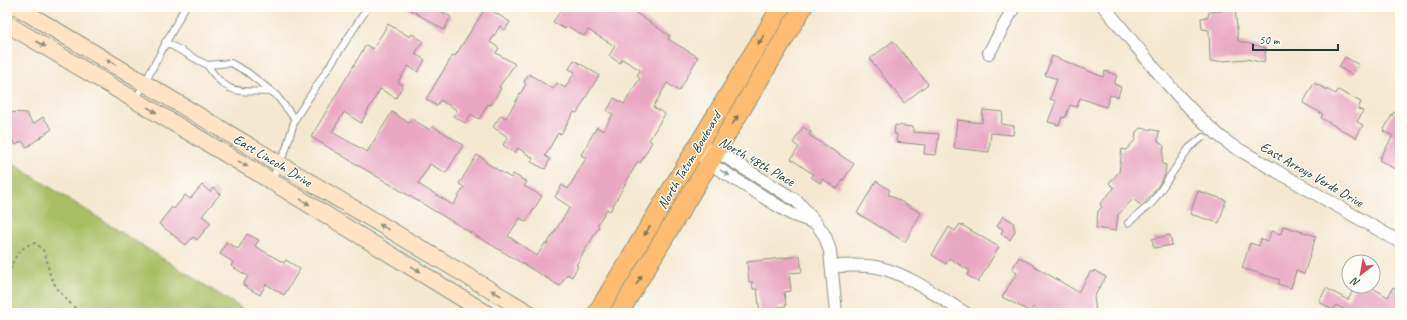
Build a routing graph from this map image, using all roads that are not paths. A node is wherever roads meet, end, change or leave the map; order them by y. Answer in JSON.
{"nodes":[{"id":1,"x":18,"y":7,"type":"edge"},
{"id":2,"x":185,"y":7,"type":"edge"},
{"id":3,"x":368,"y":7,"type":"edge"},
{"id":4,"x":781,"y":7,"type":"edge"},
{"id":5,"x":803,"y":7,"type":"edge"},
{"id":6,"x":1014,"y":7,"type":"edge"},
{"id":7,"x":1104,"y":7,"type":"edge"},
{"id":8,"x":7,"y":24,"type":"edge"},
{"id":9,"x":165,"y":42,"type":"junction"},
{"id":10,"x":989,"y":53,"type":"dead end"},
{"id":11,"x":207,"y":65,"type":"junction"},
{"id":12,"x":145,"y":82,"type":"junction"},
{"id":13,"x":272,"y":92,"type":"junction"},
{"id":14,"x":135,"y":100,"type":"junction"},
{"id":15,"x":295,"y":119,"type":"junction"},
{"id":16,"x":1206,"y":133,"type":"junction"},
{"id":17,"x":697,"y":147,"type":"junction"},
{"id":18,"x":712,"y":157,"type":"junction"},
{"id":19,"x":280,"y":164,"type":"junction"},
{"id":20,"x":271,"y":181,"type":"junction"},
{"id":21,"x":1128,"y":223,"type":"dead end"},
{"id":22,"x":1400,"y":242,"type":"edge"},
{"id":23,"x":832,"y":266,"type":"junction"},
{"id":24,"x":486,"y":313,"type":"edge"},
{"id":25,"x":529,"y":313,"type":"edge"},
{"id":26,"x":597,"y":313,"type":"edge"},
{"id":27,"x":619,"y":313,"type":"edge"},
{"id":28,"x":836,"y":313,"type":"edge"},
{"id":29,"x":965,"y":313,"type":"edge"}],
"edges":[{"from":12,"to":1,"type":"main road","name":"East Lincoln Drive","one_way":true},
{"from":2,"to":9,"type":"lane"},
{"from":3,"to":15,"type":"lane"},
{"from":4,"to":17,"type":"main road","name":"North Tatum Boulevard","one_way":true},
{"from":18,"to":5,"type":"main road","name":"North Tatum Boulevard","one_way":true},
{"from":6,"to":10,"type":"street"},
{"from":7,"to":16,"type":"street","name":"East Arroyo Verde Drive"},
{"from":8,"to":14,"type":"main road","name":"East Lincoln Drive","one_way":true},
{"from":9,"to":11,"type":"lane"},
{"from":9,"to":12,"type":"lane"},
{"from":11,"to":13,"type":"lane"},
{"from":11,"to":13,"type":"lane"},
{"from":12,"to":14,"type":"lane"},
{"from":12,"to":19,"type":"main road","name":"East Lincoln Drive"},
{"from":13,"to":15,"type":"lane"},
{"from":14,"to":20,"type":"main road","name":"East Lincoln Drive","one_way":true},
{"from":15,"to":19,"type":"lane"},
{"from":16,"to":21,"type":"lane"},
{"from":16,"to":22,"type":"street","name":"East Arroyo Verde Drive"},
{"from":17,"to":18,"type":"street","name":"North 48th Place"},
{"from":17,"to":26,"type":"main road","name":"North Tatum Boulevard","one_way":true},
{"from":18,"to":23,"type":"street","name":"North 48th Place"},
{"from":27,"to":18,"type":"main road","name":"North Tatum Boulevard","one_way":true},
{"from":19,"to":20,"type":"lane"},
{"from":25,"to":19,"type":"main road","name":"East Lincoln Drive","one_way":true},
{"from":20,"to":24,"type":"main road","name":"East Lincoln Drive","one_way":true},
{"from":23,"to":28,"type":"street","name":"North 48th Place"},
{"from":23,"to":29,"type":"street"}]}
